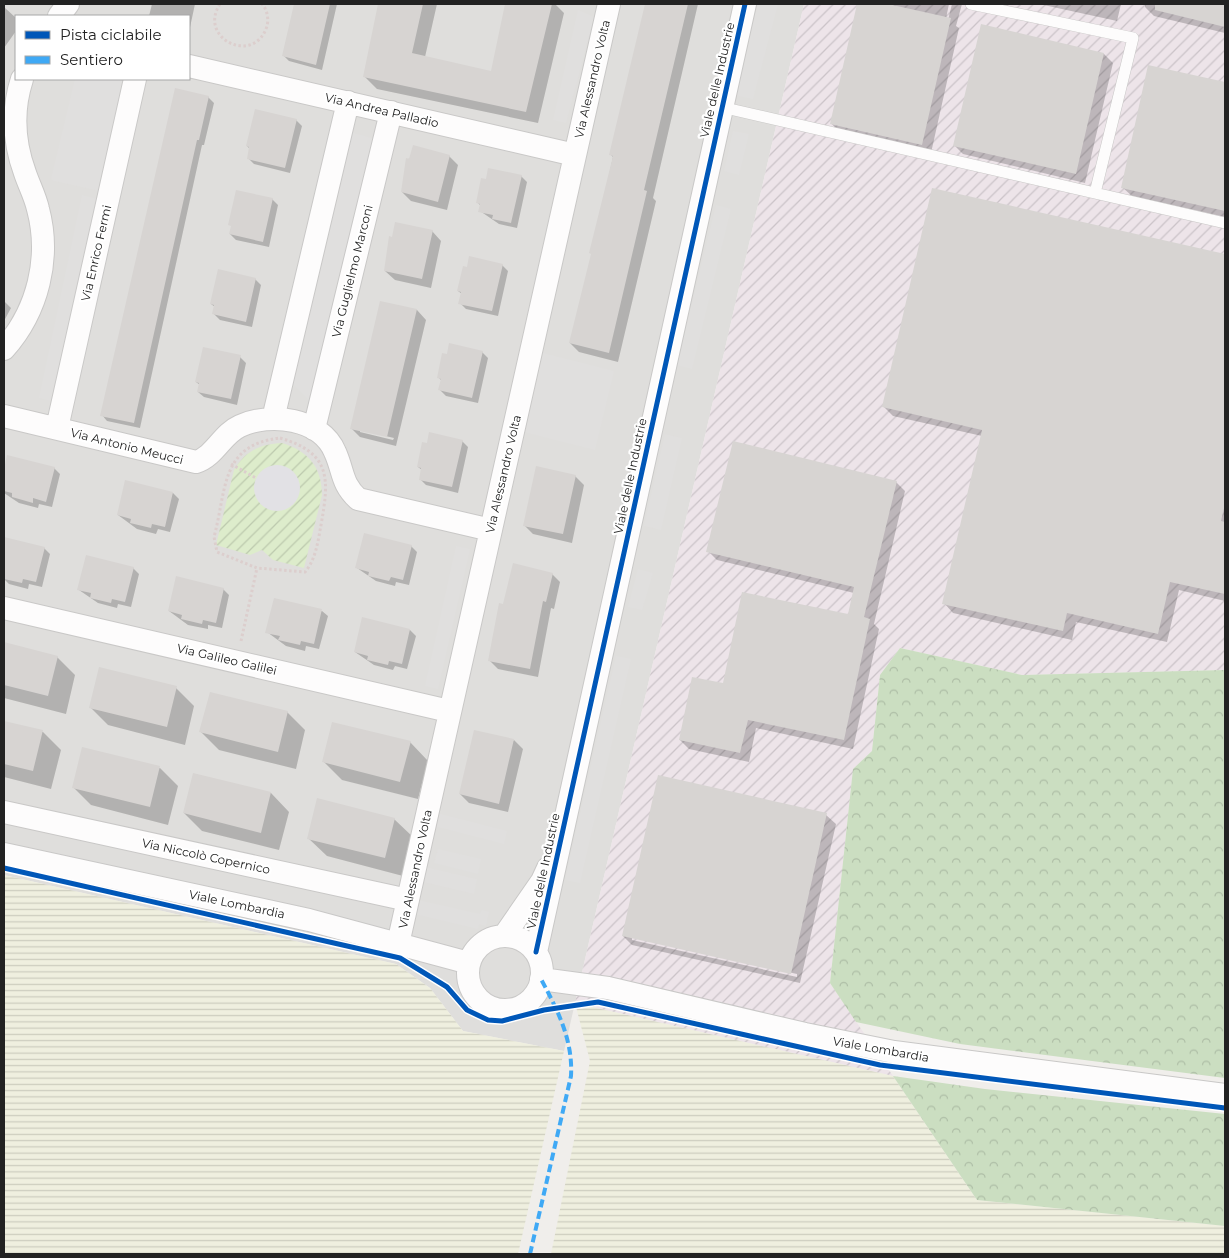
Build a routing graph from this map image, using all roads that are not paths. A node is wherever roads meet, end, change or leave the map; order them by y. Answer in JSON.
{"nodes":[{"id":1,"x":609,"y":4,"type":"edge"},
{"id":2,"x":745,"y":4,"type":"edge"},
{"id":3,"x":971,"y":4,"type":"edge"},
{"id":4,"x":190,"y":66,"type":"edge"},
{"id":5,"x":15,"y":77,"type":"edge"},
{"id":6,"x":22,"y":80,"type":"edge"},
{"id":7,"x":135,"y":80,"type":"edge"},
{"id":8,"x":4,"y":86,"type":"edge"},
{"id":9,"x":348,"y":102,"type":"junction"},
{"id":10,"x":721,"y":107,"type":"junction"},
{"id":11,"x":391,"y":112,"type":"junction"},
{"id":12,"x":4,"y":144,"type":"edge"},
{"id":13,"x":575,"y":154,"type":"junction"},
{"id":14,"x":22,"y":162,"type":"junction"},
{"id":15,"x":1095,"y":193,"type":"junction"},
{"id":16,"x":1225,"y":223,"type":"edge"},
{"id":17,"x":4,"y":349,"type":"edge"},
{"id":18,"x":4,"y":416,"type":"edge"},
{"id":19,"x":273,"y":419,"type":"junction"},
{"id":20,"x":57,"y":428,"type":"junction"},
{"id":21,"x":314,"y":429,"type":"junction"},
{"id":22,"x":491,"y":530,"type":"junction"},
{"id":23,"x":4,"y":608,"type":"edge"},
{"id":24,"x":449,"y":711,"type":"junction"},
{"id":25,"x":4,"y":812,"type":"edge"},
{"id":26,"x":560,"y":840,"type":"junction"},
{"id":27,"x":4,"y":854,"type":"edge"},
{"id":28,"x":408,"y":900,"type":"junction"},
{"id":29,"x":504,"y":936,"type":"junction"},
{"id":30,"x":398,"y":944,"type":"junction"},
{"id":31,"x":536,"y":952,"type":"junction"},
{"id":32,"x":469,"y":963,"type":"junction"},
{"id":33,"x":541,"y":979,"type":"junction"},
{"id":34,"x":1225,"y":1095,"type":"edge"}],
"edges":[{"from":1,"to":13,"type":"street","name":"Via Alessandro Volta"},
{"from":2,"to":10,"type":"street","name":"Viale delle Industrie"},
{"from":3,"to":15,"type":"lane"},
{"from":4,"to":9,"type":"street","name":"Via Andrea Palladio"},
{"from":5,"to":8,"type":"street"},
{"from":6,"to":14,"type":"street"},
{"from":7,"to":20,"type":"street","name":"Via Enrico Fermi"},
{"from":9,"to":11,"type":"street","name":"Via Andrea Palladio"},
{"from":9,"to":19,"type":"street"},
{"from":10,"to":15,"type":"lane","name":"Viale delle Industrie"},
{"from":10,"to":26,"type":"street","name":"Viale delle Industrie"},
{"from":11,"to":13,"type":"street","name":"Via Andrea Palladio"},
{"from":11,"to":21,"type":"street","name":"Via Guglielmo Marconi"},
{"from":12,"to":14,"type":"street"},
{"from":13,"to":22,"type":"street","name":"Via Alessandro Volta"},
{"from":14,"to":17,"type":"street"},
{"from":15,"to":16,"type":"lane","name":"Viale delle Industrie"},
{"from":18,"to":20,"type":"street","name":"Via Antonio Meucci"},
{"from":19,"to":20,"type":"street","name":"Via Antonio Meucci"},
{"from":19,"to":21,"type":"street","name":"Via Antonio Meucci"},
{"from":21,"to":22,"type":"street","name":"Via Antonio Meucci"},
{"from":22,"to":24,"type":"street","name":"Via Alessandro Volta"},
{"from":23,"to":24,"type":"street","name":"Via Galileo Galilei"},
{"from":24,"to":28,"type":"street","name":"Via Alessandro Volta"},
{"from":25,"to":28,"type":"street","name":"Via Niccolò Copernico"},
{"from":26,"to":29,"type":"street","name":"Viale delle Industrie"},
{"from":26,"to":31,"type":"street","name":"Viale delle Industrie"},
{"from":27,"to":30,"type":"street","name":"Viale Lombardia"},
{"from":28,"to":30,"type":"street","name":"Via Alessandro Volta"},
{"from":29,"to":31,"type":"street"},
{"from":29,"to":32,"type":"street"},
{"from":30,"to":32,"type":"street","name":"Viale Lombardia"},
{"from":31,"to":33,"type":"street"},
{"from":32,"to":33,"type":"street"},
{"from":33,"to":34,"type":"street","name":"Viale Lombardia"}]}
